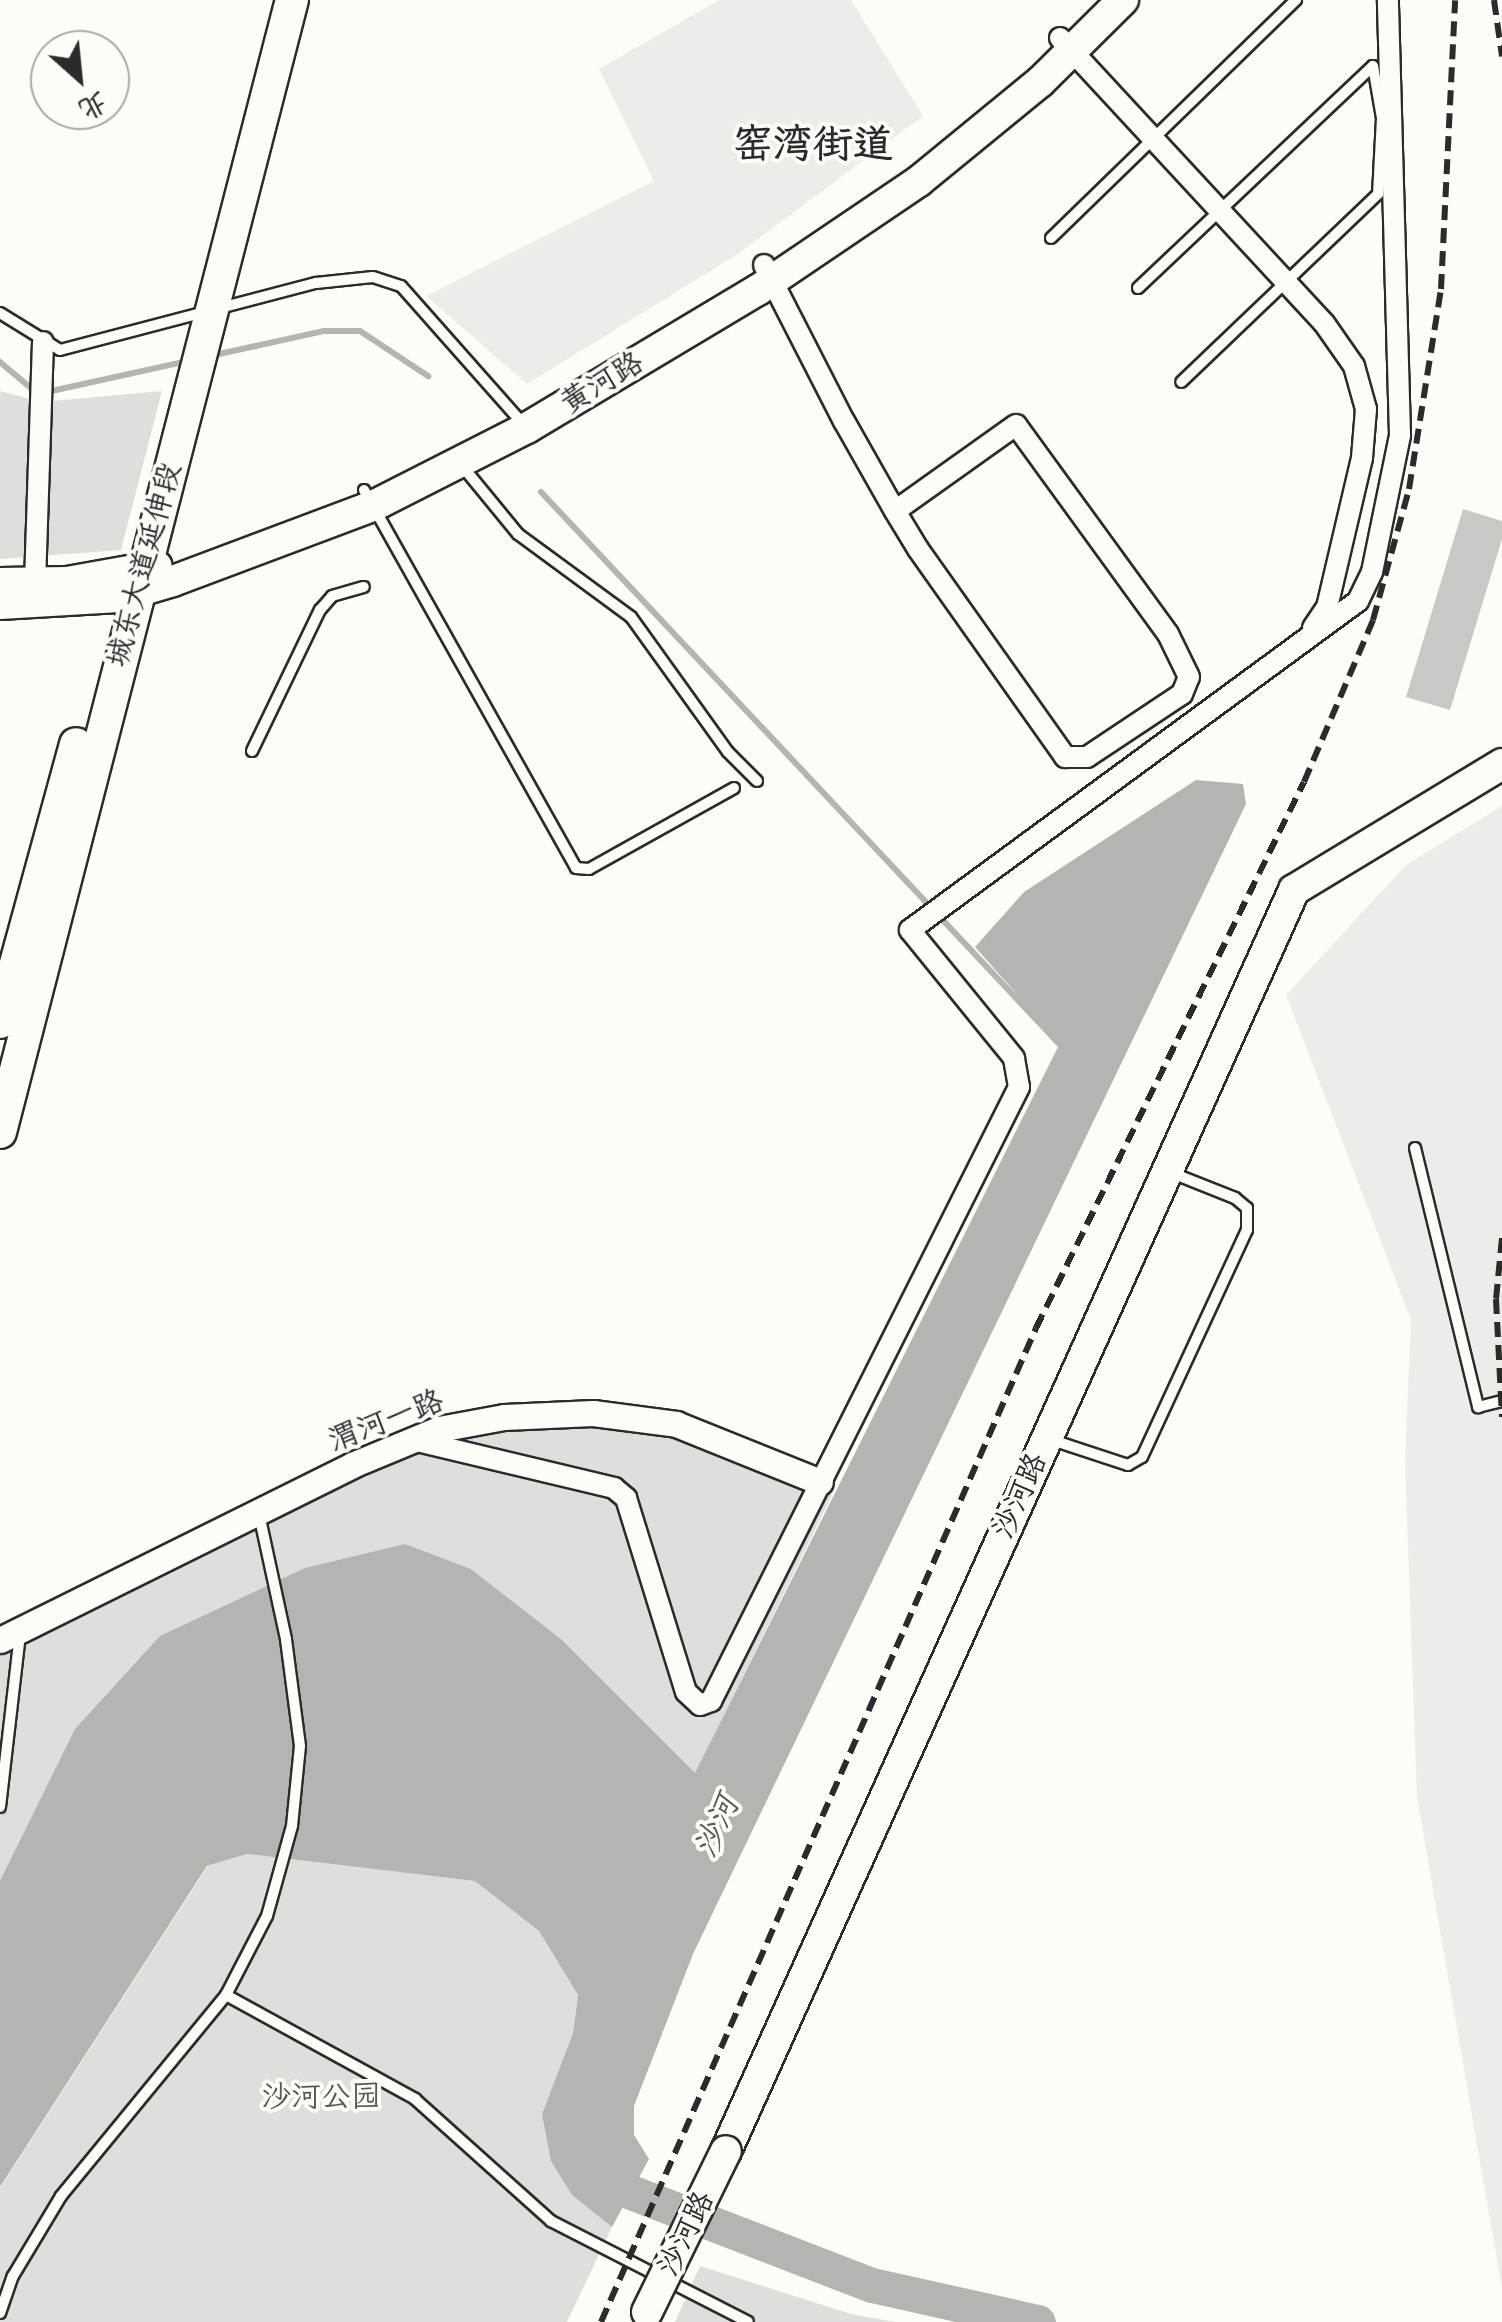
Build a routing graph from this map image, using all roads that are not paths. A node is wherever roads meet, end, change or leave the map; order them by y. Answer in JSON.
{"nodes":[{"id":1,"x":270,"y":0,"type":"edge"},
{"id":2,"x":292,"y":0,"type":"edge"},
{"id":3,"x":1099,"y":0,"type":"edge"},
{"id":4,"x":1124,"y":0,"type":"edge"},
{"id":5,"x":1296,"y":0,"type":"edge"},
{"id":6,"x":1388,"y":0,"type":"edge"},
{"id":7,"x":1066,"y":44,"type":"junction"},
{"id":8,"x":1152,"y":138,"type":"junction"},
{"id":9,"x":1220,"y":210,"type":"junction"},
{"id":10,"x":1051,"y":238,"type":"dead end"},
{"id":11,"x":768,"y":273,"type":"junction"},
{"id":12,"x":1286,"y":282,"type":"junction"},
{"id":13,"x":1138,"y":288,"type":"dead end"},
{"id":14,"x":0,"y":313,"type":"edge"},
{"id":15,"x":43,"y":342,"type":"junction"},
{"id":16,"x":1181,"y":382,"type":"dead end"},
{"id":17,"x":521,"y":422,"type":"junction"},
{"id":18,"x":456,"y":456,"type":"junction"},
{"id":19,"x":368,"y":498,"type":"junction"},
{"id":20,"x":895,"y":511,"type":"junction"},
{"id":21,"x":0,"y":583,"type":"edge"},
{"id":22,"x":35,"y":583,"type":"junction"},
{"id":23,"x":130,"y":583,"type":"junction"},
{"id":24,"x":364,"y":587,"type":"dead end"},
{"id":25,"x":0,"y":604,"type":"edge"},
{"id":26,"x":1308,"y":636,"type":"junction"},
{"id":27,"x":252,"y":751,"type":"dead end"},
{"id":28,"x":1502,"y":764,"type":"edge"},
{"id":29,"x":758,"y":781,"type":"dead end"},
{"id":30,"x":734,"y":788,"type":"dead end"},
{"id":31,"x":0,"y":1022,"type":"edge"},
{"id":32,"x":0,"y":1132,"type":"edge"},
{"id":33,"x":1415,"y":1148,"type":"dead end"},
{"id":34,"x":1166,"y":1171,"type":"junction"},
{"id":35,"x":1502,"y":1400,"type":"edge"},
{"id":36,"x":1046,"y":1438,"type":"junction"},
{"id":37,"x":413,"y":1440,"type":"junction"},
{"id":38,"x":820,"y":1482,"type":"junction"},
{"id":39,"x":259,"y":1514,"type":"junction"},
{"id":40,"x":10,"y":1636,"type":"edge"},
{"id":41,"x":0,"y":1807,"type":"edge"},
{"id":42,"x":226,"y":1995,"type":"junction"},
{"id":43,"x":0,"y":2313,"type":"edge"},
{"id":44,"x":645,"y":2317,"type":"edge"},
{"id":45,"x":748,"y":2322,"type":"edge"}],
"edges":[{"from":1,"to":23,"type":"main road","name":"城东大道延伸段"},
{"from":2,"to":23,"type":"main road","name":"城东大道延伸段"},
{"from":3,"to":7,"type":"main road","name":"黄河路"},
{"from":4,"to":7,"type":"main road","name":"黄河路"},
{"from":5,"to":8,"type":"lane"},
{"from":6,"to":26,"type":"street"},
{"from":7,"to":8,"type":"street"},
{"from":7,"to":11,"type":"main road","name":"黄河路"},
{"from":8,"to":9,"type":"street"},
{"from":8,"to":10,"type":"lane"},
{"from":9,"to":12,"type":"street"},
{"from":9,"to":12,"type":"lane"},
{"from":9,"to":13,"type":"lane"},
{"from":11,"to":17,"type":"main road","name":"黄河路"},
{"from":11,"to":20,"type":"street"},
{"from":12,"to":16,"type":"lane"},
{"from":12,"to":26,"type":"street"},
{"from":14,"to":15,"type":"lane"},
{"from":15,"to":17,"type":"lane"},
{"from":15,"to":22,"type":"street"},
{"from":17,"to":18,"type":"main road","name":"黄河路"},
{"from":18,"to":19,"type":"main road","name":"黄河路"},
{"from":18,"to":29,"type":"lane"},
{"from":19,"to":23,"type":"main road","name":"黄河路"},
{"from":19,"to":30,"type":"lane"},
{"from":20,"to":20,"type":"street"},
{"from":21,"to":22,"type":"main road","name":"黄河路"},
{"from":22,"to":23,"type":"main road","name":"黄河路"},
{"from":23,"to":25,"type":"main road","name":"黄河路"},
{"from":23,"to":31,"type":"main road","name":"城东大道延伸段"},
{"from":23,"to":32,"type":"main road","name":"城东大道延伸段"},
{"from":24,"to":27,"type":"lane"},
{"from":26,"to":38,"type":"street"},
{"from":28,"to":34,"type":"main road","name":"沙河路"},
{"from":33,"to":35,"type":"lane"},
{"from":34,"to":36,"type":"main road","name":"沙河路"},
{"from":34,"to":36,"type":"lane"},
{"from":36,"to":44,"type":"main road","name":"沙河路","bridge":true},
{"from":37,"to":38,"type":"street","name":"渭河一路"},
{"from":37,"to":38,"type":"street"},
{"from":37,"to":39,"type":"street","name":"渭河一路"},
{"from":39,"to":40,"type":"street","name":"渭河一路"},
{"from":39,"to":42,"type":"lane"},
{"from":40,"to":41,"type":"lane"},
{"from":42,"to":43,"type":"lane"},
{"from":42,"to":45,"type":"lane"}]}
